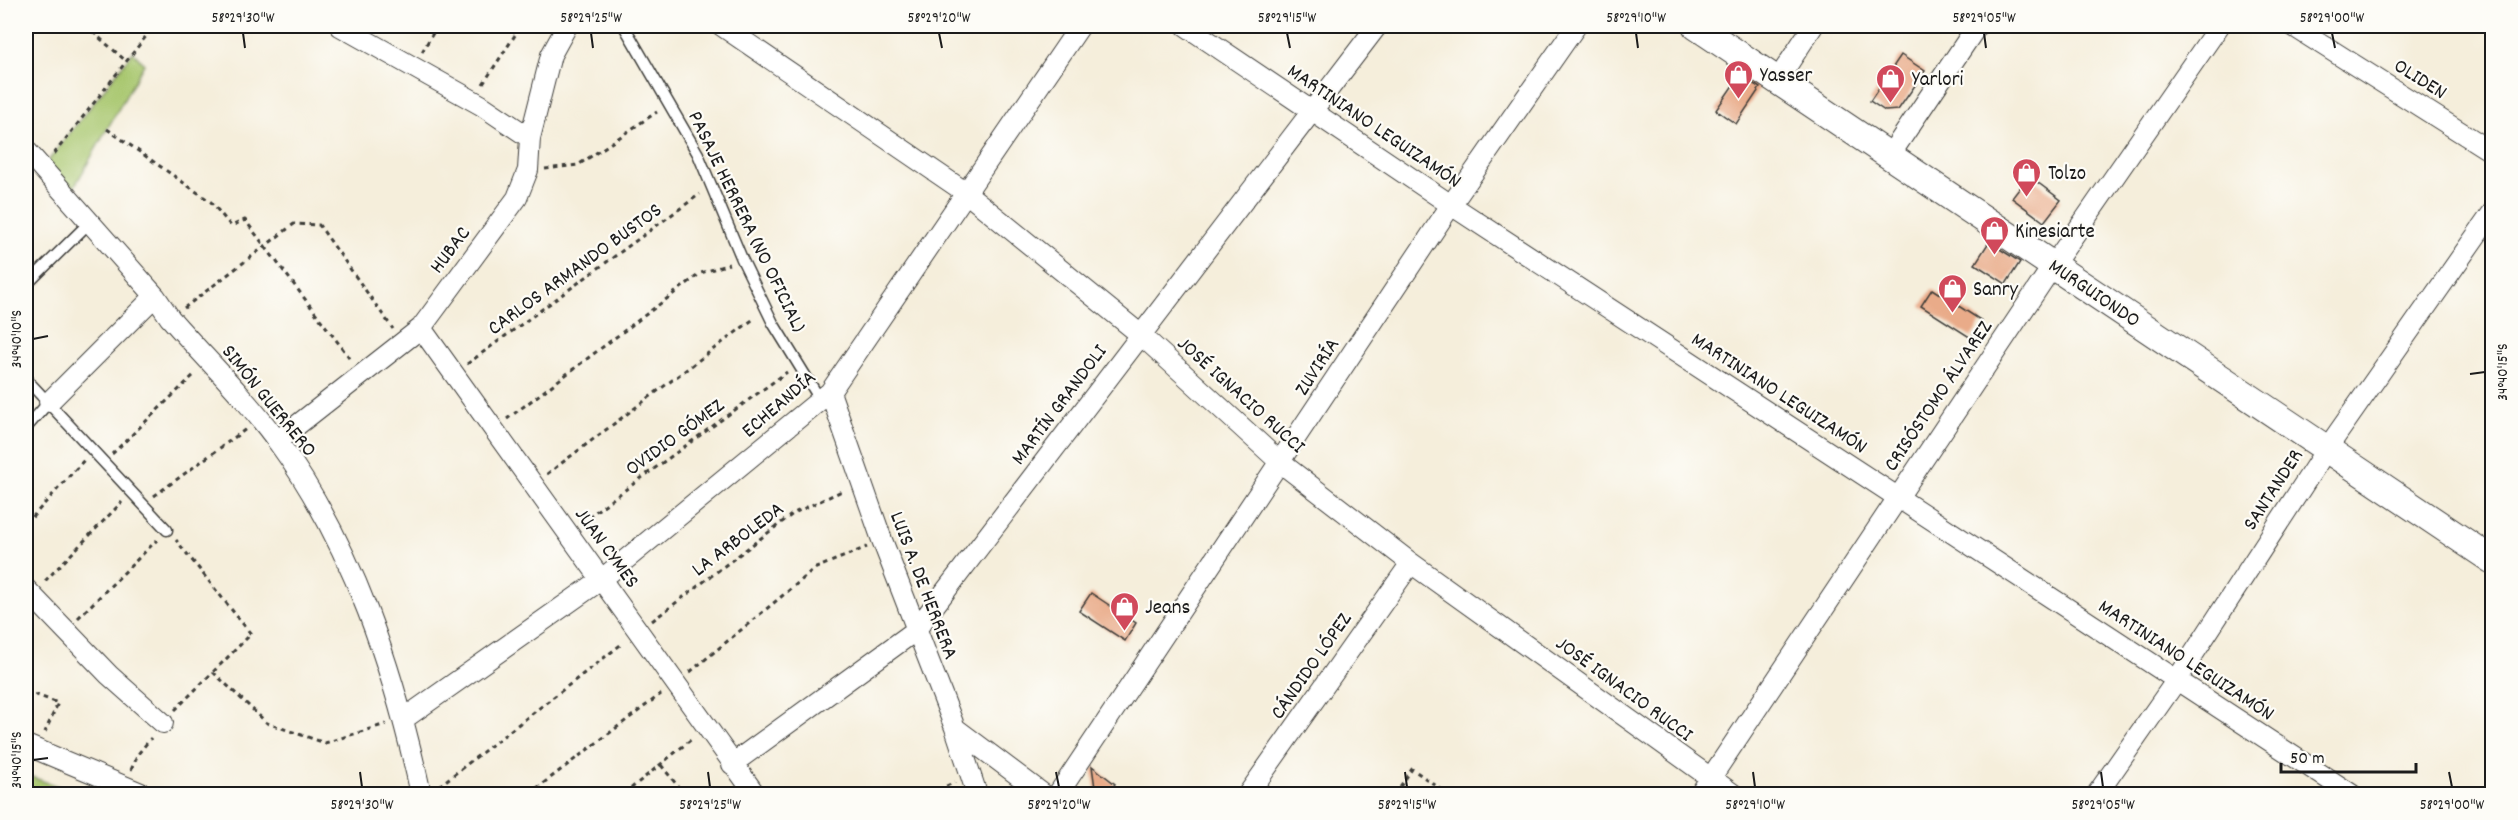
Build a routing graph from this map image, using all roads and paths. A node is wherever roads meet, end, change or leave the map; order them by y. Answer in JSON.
{"nodes":[{"id":1,"x":86,"y":26,"type":"edge"},
{"id":2,"x":154,"y":26,"type":"edge"},
{"id":3,"x":340,"y":26,"type":"edge"},
{"id":4,"x":437,"y":26,"type":"edge"},
{"id":5,"x":521,"y":26,"type":"edge"},
{"id":6,"x":567,"y":26,"type":"edge"},
{"id":7,"x":624,"y":26,"type":"edge"},
{"id":8,"x":722,"y":26,"type":"edge"},
{"id":9,"x":1080,"y":26,"type":"edge"},
{"id":10,"x":1186,"y":26,"type":"edge"},
{"id":11,"x":1377,"y":26,"type":"edge"},
{"id":12,"x":1575,"y":26,"type":"edge"},
{"id":13,"x":1696,"y":26,"type":"edge"},
{"id":14,"x":1814,"y":26,"type":"edge"},
{"id":15,"x":1977,"y":26,"type":"edge"},
{"id":16,"x":2219,"y":26,"type":"edge"},
{"id":17,"x":2293,"y":26,"type":"edge"},
{"id":18,"x":126,"y":61,"type":"junction"},
{"id":19,"x":413,"y":66,"type":"junction"},
{"id":20,"x":1777,"y":81,"type":"junction"},
{"id":21,"x":473,"y":100,"type":"junction"},
{"id":22,"x":669,"y":104,"type":"junction"},
{"id":23,"x":1311,"y":112,"type":"junction"},
{"id":24,"x":107,"y":129,"type":"dead end"},
{"id":25,"x":530,"y":138,"type":"junction"},
{"id":26,"x":26,"y":150,"type":"edge"},
{"id":27,"x":2493,"y":152,"type":"edge"},
{"id":28,"x":1890,"y":155,"type":"junction"},
{"id":29,"x":42,"y":169,"type":"junction"},
{"id":30,"x":528,"y":170,"type":"junction"},
{"id":31,"x":711,"y":186,"type":"junction"},
{"id":32,"x":965,"y":192,"type":"junction"},
{"id":33,"x":1451,"y":205,"type":"junction"},
{"id":34,"x":2493,"y":213,"type":"edge"},
{"id":35,"x":91,"y":221,"type":"junction"},
{"id":36,"x":266,"y":246,"type":"junction"},
{"id":37,"x":742,"y":259,"type":"junction"},
{"id":38,"x":2054,"y":264,"type":"junction"},
{"id":39,"x":26,"y":285,"type":"edge"},
{"id":40,"x":155,"y":296,"type":"junction"},
{"id":41,"x":767,"y":310,"type":"junction"},
{"id":42,"x":170,"y":318,"type":"junction"},
{"id":43,"x":421,"y":328,"type":"junction"},
{"id":44,"x":1141,"y":335,"type":"junction"},
{"id":45,"x":402,"y":342,"type":"junction"},
{"id":46,"x":208,"y":361,"type":"junction"},
{"id":47,"x":798,"y":363,"type":"junction"},
{"id":48,"x":454,"y":374,"type":"junction"},
{"id":49,"x":362,"y":375,"type":"junction"},
{"id":50,"x":26,"y":379,"type":"edge"},
{"id":51,"x":826,"y":396,"type":"junction"},
{"id":52,"x":49,"y":402,"type":"junction"},
{"id":53,"x":258,"y":419,"type":"junction"},
{"id":54,"x":26,"y":428,"type":"edge"},
{"id":55,"x":493,"y":429,"type":"junction"},
{"id":56,"x":278,"y":441,"type":"junction"},
{"id":57,"x":93,"y":450,"type":"junction"},
{"id":58,"x":2326,"y":450,"type":"junction"},
{"id":59,"x":104,"y":462,"type":"junction"},
{"id":60,"x":1281,"y":463,"type":"junction"},
{"id":61,"x":861,"y":482,"type":"junction"},
{"id":62,"x":533,"y":484,"type":"junction"},
{"id":63,"x":132,"y":492,"type":"junction"},
{"id":64,"x":1898,"y":498,"type":"junction"},
{"id":65,"x":143,"y":504,"type":"junction"},
{"id":66,"x":26,"y":524,"type":"edge"},
{"id":67,"x":167,"y":530,"type":"junction"},
{"id":68,"x":568,"y":532,"type":"junction"},
{"id":69,"x":882,"y":540,"type":"junction"},
{"id":70,"x":2493,"y":560,"type":"edge"},
{"id":71,"x":1411,"y":563,"type":"junction"},
{"id":72,"x":602,"y":579,"type":"junction"},
{"id":73,"x":28,"y":592,"type":"edge"},
{"id":74,"x":66,"y":630,"type":"junction"},
{"id":75,"x":639,"y":631,"type":"junction"},
{"id":76,"x":915,"y":631,"type":"junction"},
{"id":77,"x":213,"y":672,"type":"junction"},
{"id":78,"x":2176,"y":681,"type":"junction"},
{"id":79,"x":675,"y":683,"type":"junction"},
{"id":80,"x":26,"y":691,"type":"edge"},
{"id":81,"x":405,"y":718,"type":"junction"},
{"id":82,"x":163,"y":723,"type":"junction"},
{"id":83,"x":706,"y":727,"type":"junction"},
{"id":84,"x":955,"y":728,"type":"junction"},
{"id":85,"x":31,"y":748,"type":"edge"},
{"id":86,"x":732,"y":764,"type":"junction"},
{"id":87,"x":661,"y":765,"type":"junction"},
{"id":88,"x":970,"y":774,"type":"junction"},
{"id":89,"x":124,"y":785,"type":"junction"},
{"id":90,"x":1705,"y":787,"type":"edge"},
{"id":91,"x":429,"y":791,"type":"edge"},
{"id":92,"x":143,"y":795,"type":"edge"},
{"id":93,"x":528,"y":795,"type":"edge"},
{"id":94,"x":624,"y":795,"type":"edge"},
{"id":95,"x":684,"y":795,"type":"edge"},
{"id":96,"x":755,"y":795,"type":"edge"},
{"id":97,"x":930,"y":795,"type":"edge"},
{"id":98,"x":977,"y":795,"type":"edge"},
{"id":99,"x":1043,"y":795,"type":"edge"},
{"id":100,"x":1058,"y":795,"type":"edge"},
{"id":101,"x":1248,"y":795,"type":"edge"},
{"id":102,"x":1395,"y":795,"type":"edge"},
{"id":103,"x":1448,"y":795,"type":"edge"},
{"id":104,"x":1732,"y":795,"type":"edge"},
{"id":105,"x":2097,"y":795,"type":"edge"},
{"id":106,"x":2351,"y":795,"type":"edge"}],
"edges":[{"from":1,"to":18,"type":"path"},
{"from":2,"to":18,"type":"path"},
{"from":3,"to":19,"type":"street"},
{"from":4,"to":19,"type":"path"},
{"from":5,"to":21,"type":"path"},
{"from":6,"to":25,"type":"street","name":"HUBAC"},
{"from":7,"to":22,"type":"lane","name":"PASAJE HERRERA (NO OFICIAL)"},
{"from":8,"to":32,"type":"street","name":"JOSÉ IGNACIO RUCCI"},
{"from":9,"to":32,"type":"street","name":"ECHEANDÍA"},
{"from":10,"to":23,"type":"street","name":"MARTINIANO LEGUIZAMÓN"},
{"from":11,"to":23,"type":"street","name":"MARTÍN GRANDOLI"},
{"from":12,"to":33,"type":"street","name":"ZUVIRÍA"},
{"from":13,"to":20,"type":"street","name":"MURGUIONDO"},
{"from":14,"to":20,"type":"street"},
{"from":15,"to":28,"type":"street"},
{"from":16,"to":38,"type":"street","name":"CRISÓSTOMO ÁLVAREZ"},
{"from":17,"to":27,"type":"street","name":"OLIDEN"},
{"from":18,"to":29,"type":"path"},
{"from":19,"to":21,"type":"street"},
{"from":20,"to":28,"type":"street","name":"MURGUIONDO"},
{"from":21,"to":25,"type":"street"},
{"from":22,"to":30,"type":"path"},
{"from":22,"to":31,"type":"lane","name":"PASAJE HERRERA (NO OFICIAL)"},
{"from":23,"to":33,"type":"street","name":"MARTINIANO LEGUIZAMÓN"},
{"from":23,"to":44,"type":"street","name":"MARTÍN GRANDOLI"},
{"from":24,"to":36,"type":"path"},
{"from":25,"to":30,"type":"street","name":"HUBAC"},
{"from":26,"to":29,"type":"street","name":"SIMÓN GUERRERO"},
{"from":28,"to":38,"type":"street","name":"MURGUIONDO"},
{"from":29,"to":35,"type":"street","name":"SIMÓN GUERRERO"},
{"from":30,"to":43,"type":"street","name":"HUBAC"},
{"from":31,"to":37,"type":"lane","name":"PASAJE HERRERA (NO OFICIAL)"},
{"from":31,"to":48,"type":"path","name":"CARLOS ARMANDO BUSTOS"},
{"from":32,"to":44,"type":"street","name":"JOSÉ IGNACIO RUCCI"},
{"from":32,"to":51,"type":"street","name":"ECHEANDÍA"},
{"from":33,"to":60,"type":"street","name":"ZUVIRÍA"},
{"from":33,"to":64,"type":"street","name":"MARTINIANO LEGUIZAMÓN"},
{"from":34,"to":58,"type":"street","name":"SANTANDER"},
{"from":35,"to":39,"type":"lane"},
{"from":35,"to":40,"type":"street","name":"SIMÓN GUERRERO"},
{"from":36,"to":42,"type":"path"},
{"from":36,"to":45,"type":"path"},
{"from":36,"to":49,"type":"path"},
{"from":37,"to":41,"type":"lane","name":"PASAJE HERRERA (NO OFICIAL)"},
{"from":37,"to":55,"type":"path"},
{"from":38,"to":58,"type":"street","name":"MURGUIONDO"},
{"from":38,"to":64,"type":"street","name":"CRISÓSTOMO ÁLVAREZ"},
{"from":40,"to":42,"type":"street","name":"SIMÓN GUERRERO"},
{"from":40,"to":52,"type":"street"},
{"from":41,"to":47,"type":"lane","name":"PASAJE HERRERA (NO OFICIAL)"},
{"from":41,"to":62,"type":"path"},
{"from":42,"to":46,"type":"street","name":"SIMÓN GUERRERO"},
{"from":43,"to":45,"type":"street","name":"HUBAC"},
{"from":43,"to":48,"type":"street","name":"JUAN CYMES"},
{"from":44,"to":60,"type":"street","name":"JOSÉ IGNACIO RUCCI"},
{"from":44,"to":76,"type":"street","name":"MARTÍN GRANDOLI"},
{"from":45,"to":49,"type":"street","name":"HUBAC"},
{"from":46,"to":53,"type":"street","name":"SIMÓN GUERRERO"},
{"from":46,"to":59,"type":"path"},
{"from":47,"to":51,"type":"lane","name":"PASAJE HERRERA (NO OFICIAL)"},
{"from":47,"to":68,"type":"path","name":"OVIDIO GÓMEZ"},
{"from":48,"to":55,"type":"street","name":"JUAN CYMES"},
{"from":49,"to":56,"type":"street","name":"HUBAC"},
{"from":50,"to":52,"type":"lane"},
{"from":51,"to":61,"type":"street","name":"LUIS A. DE HERRERA"},
{"from":51,"to":72,"type":"street","name":"ECHEANDÍA"},
{"from":52,"to":54,"type":"lane"},
{"from":52,"to":57,"type":"lane"},
{"from":53,"to":56,"type":"street","name":"SIMÓN GUERRERO"},
{"from":53,"to":65,"type":"path"},
{"from":55,"to":62,"type":"street","name":"JUAN CYMES"},
{"from":56,"to":81,"type":"street","name":"SIMÓN GUERRERO"},
{"from":57,"to":59,"type":"lane"},
{"from":57,"to":66,"type":"path"},
{"from":58,"to":70,"type":"street","name":"MURGUIONDO"},
{"from":58,"to":78,"type":"street","name":"SANTANDER"},
{"from":59,"to":63,"type":"lane"},
{"from":60,"to":71,"type":"street","name":"JOSÉ IGNACIO RUCCI"},
{"from":60,"to":100,"type":"street","name":"ZUVIRÍA"},
{"from":61,"to":69,"type":"street","name":"LUIS A. DE HERRERA"},
{"from":61,"to":75,"type":"path","name":"LA ARBOLEDA"},
{"from":62,"to":68,"type":"street","name":"JUAN CYMES"},
{"from":63,"to":65,"type":"lane"},
{"from":63,"to":73,"type":"path"},
{"from":64,"to":78,"type":"street","name":"MARTINIANO LEGUIZAMÓN"},
{"from":64,"to":90,"type":"street","name":"CRISÓSTOMO ÁLVAREZ"},
{"from":65,"to":67,"type":"lane"},
{"from":67,"to":74,"type":"path"},
{"from":67,"to":77,"type":"path"},
{"from":68,"to":72,"type":"street","name":"JUAN CYMES"},
{"from":69,"to":76,"type":"street","name":"LUIS A. DE HERRERA"},
{"from":69,"to":79,"type":"path"},
{"from":71,"to":90,"type":"street","name":"JOSÉ IGNACIO RUCCI"},
{"from":71,"to":101,"type":"street","name":"CÁNDIDO LÓPEZ"},
{"from":72,"to":75,"type":"street","name":"JUAN CYMES"},
{"from":72,"to":81,"type":"street","name":"ECHEANDÍA"},
{"from":73,"to":74,"type":"street"},
{"from":74,"to":82,"type":"street"},
{"from":75,"to":79,"type":"street","name":"JUAN CYMES"},
{"from":75,"to":91,"type":"path","name":"LA ARBOLEDA"},
{"from":76,"to":84,"type":"street","name":"LUIS A. DE HERRERA"},
{"from":76,"to":86,"type":"street","name":"MARTÍN GRANDOLI"},
{"from":77,"to":81,"type":"path"},
{"from":77,"to":82,"type":"path"},
{"from":78,"to":105,"type":"street","name":"SANTANDER"},
{"from":78,"to":106,"type":"street","name":"MARTINIANO LEGUIZAMÓN"},
{"from":79,"to":83,"type":"street","name":"JUAN CYMES"},
{"from":79,"to":93,"type":"path"},
{"from":80,"to":85,"type":"path"},
{"from":81,"to":91,"type":"street","name":"SIMÓN GUERRERO"},
{"from":82,"to":89,"type":"path"},
{"from":83,"to":86,"type":"street","name":"JUAN CYMES"},
{"from":83,"to":87,"type":"path"},
{"from":84,"to":88,"type":"street","name":"LUIS A. DE HERRERA"},
{"from":84,"to":99,"type":"street"},
{"from":85,"to":89,"type":"street"},
{"from":86,"to":96,"type":"street","name":"JUAN CYMES"},
{"from":87,"to":94,"type":"path"},
{"from":87,"to":95,"type":"path"},
{"from":88,"to":97,"type":"path"},
{"from":88,"to":98,"type":"street","name":"LUIS A. DE HERRERA"},
{"from":89,"to":92,"type":"street"},
{"from":90,"to":104,"type":"street","name":"JOSÉ IGNACIO RUCCI"},
{"from":102,"to":103,"type":"path"}]}
